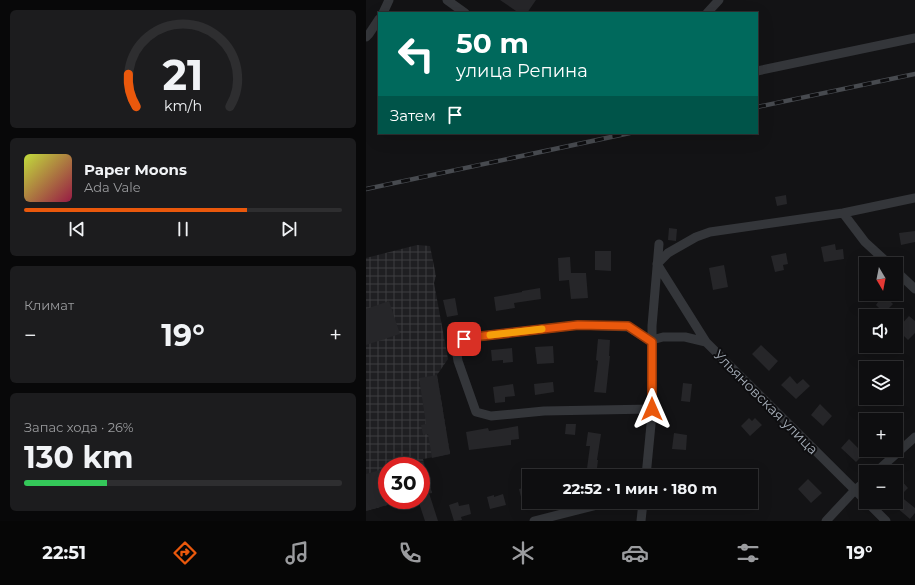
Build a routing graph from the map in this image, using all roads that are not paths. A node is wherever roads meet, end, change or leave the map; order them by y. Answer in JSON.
{"nodes":[{"id":1,"x":389,"y":0,"type":"edge"},
{"id":2,"x":719,"y":0,"type":"edge"},
{"id":3,"x":452,"y":1,"type":"edge"},
{"id":4,"x":383,"y":12,"type":"edge"},
{"id":5,"x":464,"y":12,"type":"edge"},
{"id":6,"x":708,"y":12,"type":"edge"},
{"id":7,"x":378,"y":20,"type":"edge"},
{"id":8,"x":366,"y":37,"type":"edge"},
{"id":9,"x":915,"y":38,"type":"edge"},
{"id":10,"x":758,"y":71,"type":"edge"},
{"id":11,"x":915,"y":198,"type":"edge"},
{"id":12,"x":843,"y":213,"type":"junction"},
{"id":13,"x":659,"y":244,"type":"dead end"},
{"id":14,"x":881,"y":257,"type":"edge"},
{"id":15,"x":657,"y":264,"type":"junction"},
{"id":16,"x":903,"y":278,"type":"edge"},
{"id":17,"x":915,"y":289,"type":"edge"},
{"id":18,"x":652,"y":341,"type":"junction"},
{"id":19,"x":706,"y":342,"type":"junction"},
{"id":20,"x":652,"y":409,"type":"junction"},
{"id":21,"x":915,"y":437,"type":"edge"},
{"id":22,"x":884,"y":465,"type":"edge"},
{"id":23,"x":647,"y":469,"type":"edge"},
{"id":24,"x":859,"y":487,"type":"edge"},
{"id":25,"x":855,"y":490,"type":"junction"},
{"id":26,"x":859,"y":494,"type":"edge"},
{"id":27,"x":581,"y":509,"type":"edge"},
{"id":28,"x":642,"y":509,"type":"edge"},
{"id":29,"x":875,"y":509,"type":"edge"},
{"id":30,"x":534,"y":521,"type":"edge"},
{"id":31,"x":641,"y":521,"type":"edge"},
{"id":32,"x":826,"y":521,"type":"edge"},
{"id":33,"x":886,"y":521,"type":"edge"}],
"edges":[{"from":1,"to":4,"type":"street"},
{"from":2,"to":6,"type":"street"},
{"from":3,"to":5,"type":"street"},
{"from":7,"to":8,"type":"street"},
{"from":9,"to":10,"type":"street"},
{"from":11,"to":12,"type":"street"},
{"from":12,"to":14,"type":"street"},
{"from":12,"to":15,"type":"street"},
{"from":13,"to":15,"type":"street"},
{"from":15,"to":18,"type":"street"},
{"from":15,"to":19,"type":"street"},
{"from":16,"to":17,"type":"street"},
{"from":18,"to":19,"type":"street","name":"Ульяновская улица"},
{"from":18,"to":20,"type":"street"},
{"from":18,"to":20,"type":"street"},
{"from":19,"to":25,"type":"street","name":"Ульяновская улица"},
{"from":20,"to":23,"type":"street"},
{"from":21,"to":22,"type":"street"},
{"from":24,"to":25,"type":"street"},
{"from":25,"to":26,"type":"street","name":"Ульяновская улица"},
{"from":25,"to":32,"type":"street"},
{"from":27,"to":30,"type":"street"},
{"from":28,"to":31,"type":"street"},
{"from":29,"to":33,"type":"street","name":"Ульяновская улица"}]}
